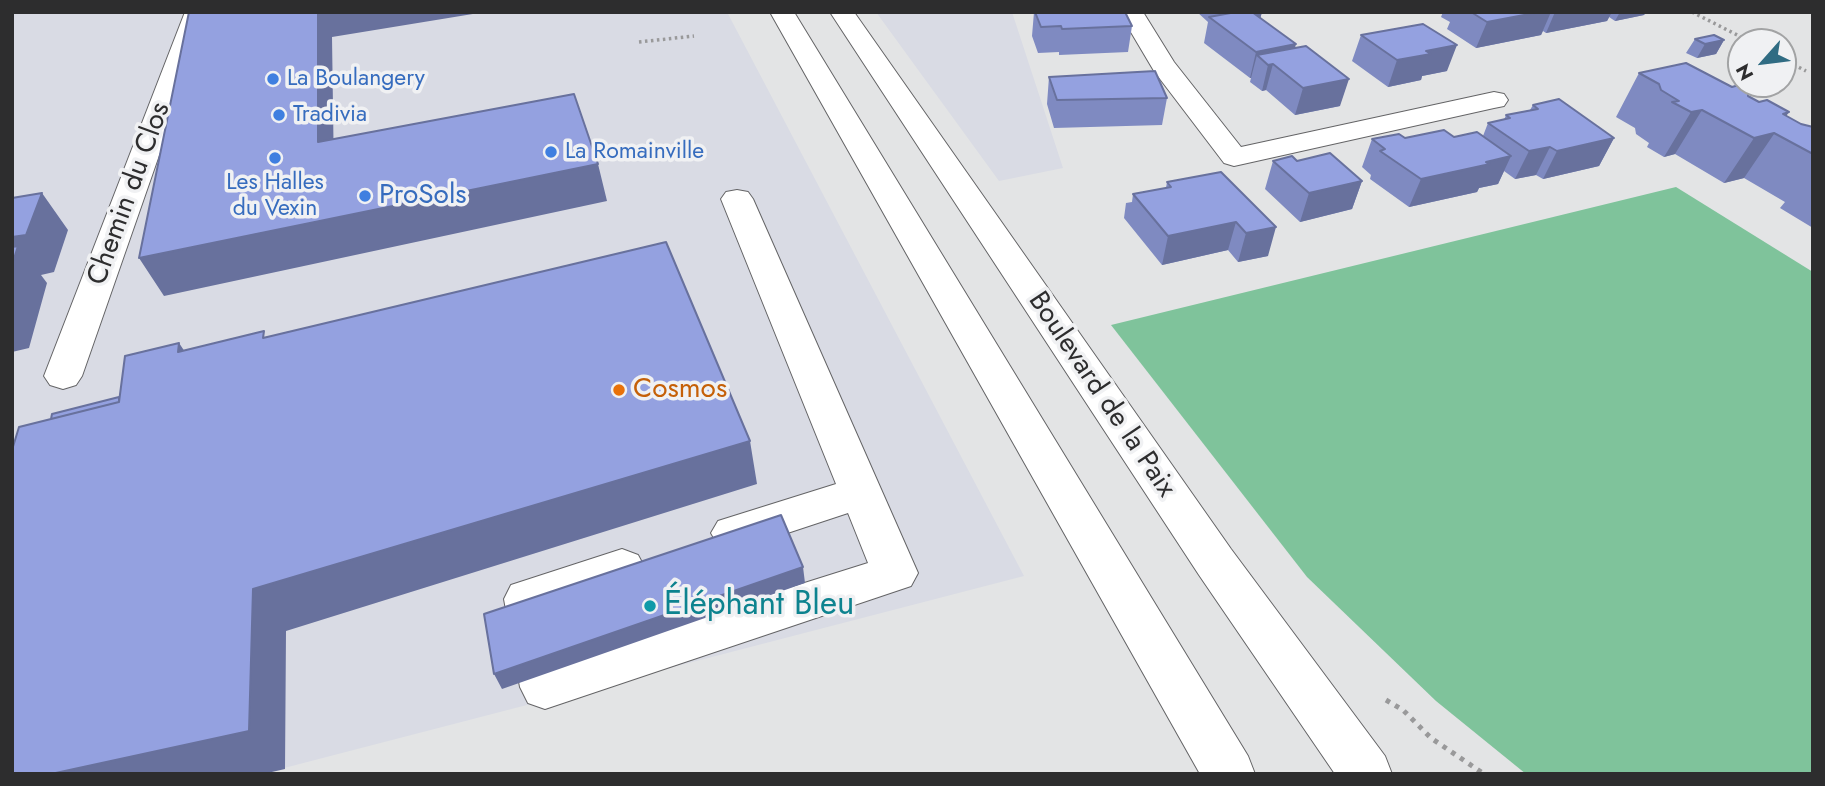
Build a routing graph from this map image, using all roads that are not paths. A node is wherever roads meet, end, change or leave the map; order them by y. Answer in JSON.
{"nodes":[{"id":1,"x":197,"y":12,"type":"edge"},
{"id":2,"x":782,"y":12,"type":"edge"},
{"id":3,"x":842,"y":12,"type":"edge"},
{"id":4,"x":1131,"y":12,"type":"edge"},
{"id":5,"x":1494,"y":100,"type":"dead end"},
{"id":6,"x":737,"y":200,"type":"dead end"},
{"id":7,"x":63,"y":376,"type":"dead end"},
{"id":8,"x":862,"y":492,"type":"junction"},
{"id":9,"x":781,"y":564,"type":"junction"},
{"id":10,"x":684,"y":586,"type":"junction"},
{"id":11,"x":693,"y":619,"type":"edge"},
{"id":12,"x":1193,"y":710,"type":"junction"},
{"id":13,"x":1229,"y":774,"type":"edge"},
{"id":14,"x":1253,"y":774,"type":"edge"},
{"id":15,"x":1366,"y":774,"type":"edge"}],
"edges":[{"from":1,"to":7,"type":"main road","name":"Chemin du Clos"},
{"from":2,"to":12,"type":"main road"},
{"from":3,"to":15,"type":"main road","name":"Boulevard de la Paix"},
{"from":4,"to":5,"type":"main road"},
{"from":6,"to":8,"type":"main road"},
{"from":8,"to":9,"type":"main road"},
{"from":8,"to":9,"type":"main road"},
{"from":9,"to":10,"type":"main road"},
{"from":9,"to":10,"type":"main road"},
{"from":10,"to":10,"type":"main road"},
{"from":10,"to":11,"type":"main road"},
{"from":12,"to":13,"type":"main road"},
{"from":12,"to":14,"type":"main road"}]}
